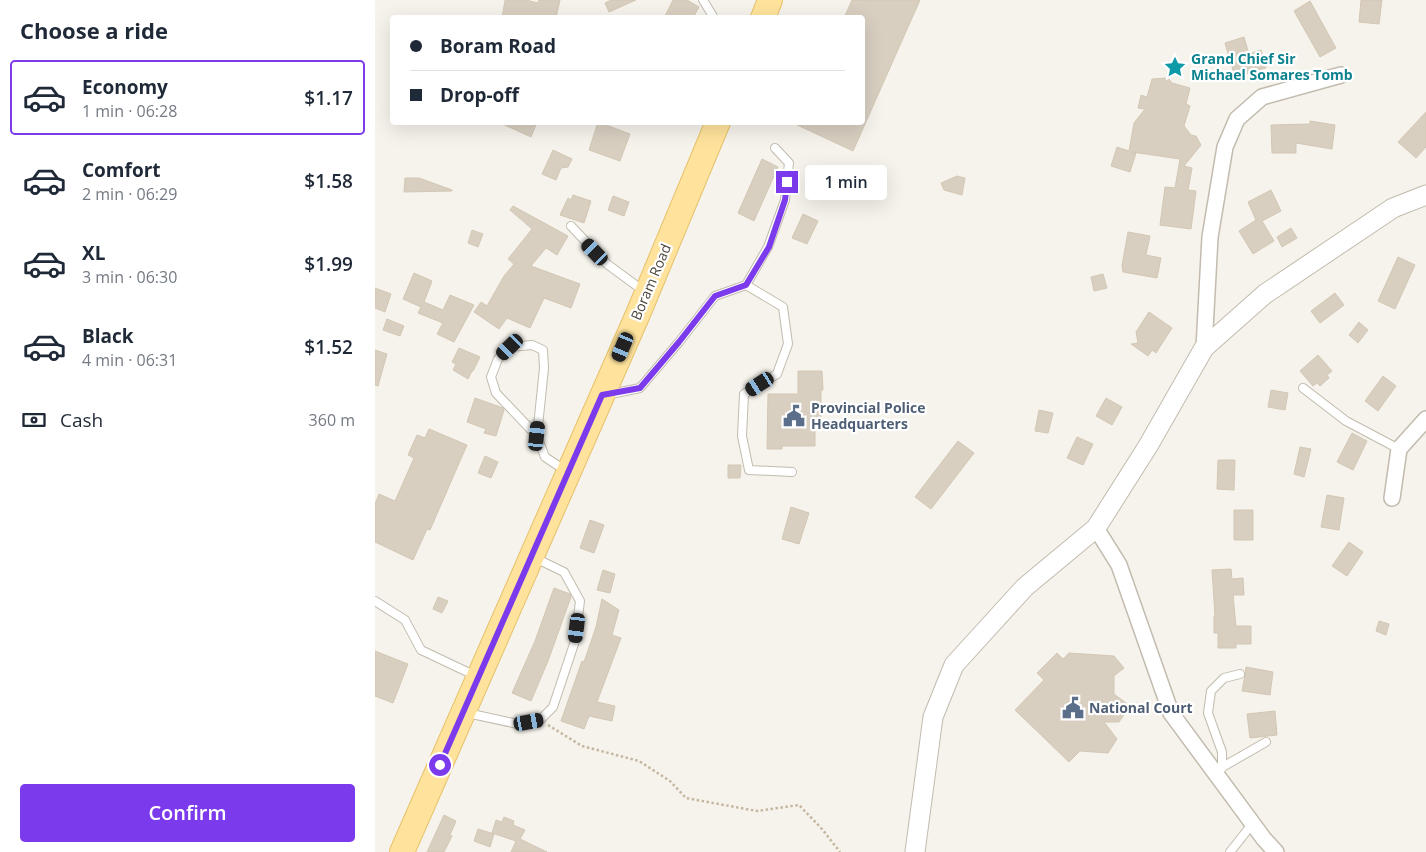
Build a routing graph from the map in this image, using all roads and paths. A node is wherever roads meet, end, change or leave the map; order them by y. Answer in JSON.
{"nodes":[{"id":1,"x":703,"y":0,"type":"edge"},
{"id":2,"x":770,"y":0,"type":"edge"},
{"id":3,"x":712,"y":15,"type":"edge"},
{"id":4,"x":764,"y":15,"type":"edge"},
{"id":5,"x":1341,"y":75,"type":"dead end"},
{"id":6,"x":717,"y":125,"type":"edge"},
{"id":7,"x":775,"y":148,"type":"dead end"},
{"id":8,"x":1426,"y":194,"type":"edge"},
{"id":9,"x":571,"y":226,"type":"dead end"},
{"id":10,"x":746,"y":285,"type":"junction"},
{"id":11,"x":646,"y":294,"type":"junction"},
{"id":12,"x":1204,"y":348,"type":"junction"},
{"id":13,"x":1303,"y":388,"type":"dead end"},
{"id":14,"x":602,"y":395,"type":"junction"},
{"id":15,"x":1426,"y":419,"type":"edge"},
{"id":16,"x":537,"y":436,"type":"junction"},
{"id":17,"x":1399,"y":449,"type":"junction"},
{"id":18,"x":793,"y":472,"type":"dead end"},
{"id":19,"x":568,"y":473,"type":"junction"},
{"id":20,"x":1392,"y":498,"type":"dead end"},
{"id":21,"x":1095,"y":528,"type":"junction"},
{"id":22,"x":531,"y":556,"type":"junction"},
{"id":23,"x":375,"y":601,"type":"edge"},
{"id":24,"x":1240,"y":674,"type":"dead end"},
{"id":25,"x":478,"y":676,"type":"junction"},
{"id":26,"x":463,"y":712,"type":"junction"},
{"id":27,"x":540,"y":720,"type":"junction"},
{"id":28,"x":1266,"y":742,"type":"dead end"},
{"id":29,"x":1218,"y":770,"type":"junction"},
{"id":30,"x":1253,"y":823,"type":"junction"},
{"id":31,"x":402,"y":852,"type":"edge"},
{"id":32,"x":840,"y":852,"type":"edge"},
{"id":33,"x":915,"y":852,"type":"edge"},
{"id":34,"x":1230,"y":852,"type":"edge"},
{"id":35,"x":1276,"y":852,"type":"edge"}],
"edges":[{"from":1,"to":3,"type":"lane"},
{"from":2,"to":4,"type":"main road"},
{"from":5,"to":12,"type":"street"},
{"from":6,"to":11,"type":"main road","name":"Boram Road"},
{"from":7,"to":10,"type":"lane"},
{"from":8,"to":12,"type":"street"},
{"from":9,"to":11,"type":"lane"},
{"from":10,"to":14,"type":"lane"},
{"from":10,"to":18,"type":"lane"},
{"from":11,"to":14,"type":"main road","name":"Boram Road"},
{"from":12,"to":21,"type":"street"},
{"from":13,"to":17,"type":"lane"},
{"from":14,"to":19,"type":"main road","name":"Boram Road"},
{"from":15,"to":17,"type":"street"},
{"from":16,"to":16,"type":"lane"},
{"from":16,"to":19,"type":"lane"},
{"from":17,"to":20,"type":"street"},
{"from":19,"to":22,"type":"main road","name":"Boram Road"},
{"from":21,"to":29,"type":"street"},
{"from":21,"to":33,"type":"street"},
{"from":22,"to":25,"type":"main road","name":"Boram Road"},
{"from":22,"to":27,"type":"lane"},
{"from":23,"to":25,"type":"lane"},
{"from":24,"to":29,"type":"lane"},
{"from":25,"to":26,"type":"main road","name":"Boram Road"},
{"from":26,"to":27,"type":"lane"},
{"from":26,"to":31,"type":"main road","name":"Boram Road"},
{"from":27,"to":32,"type":"path"},
{"from":28,"to":29,"type":"lane"},
{"from":29,"to":30,"type":"street"},
{"from":30,"to":34,"type":"lane"},
{"from":30,"to":35,"type":"street"}]}
